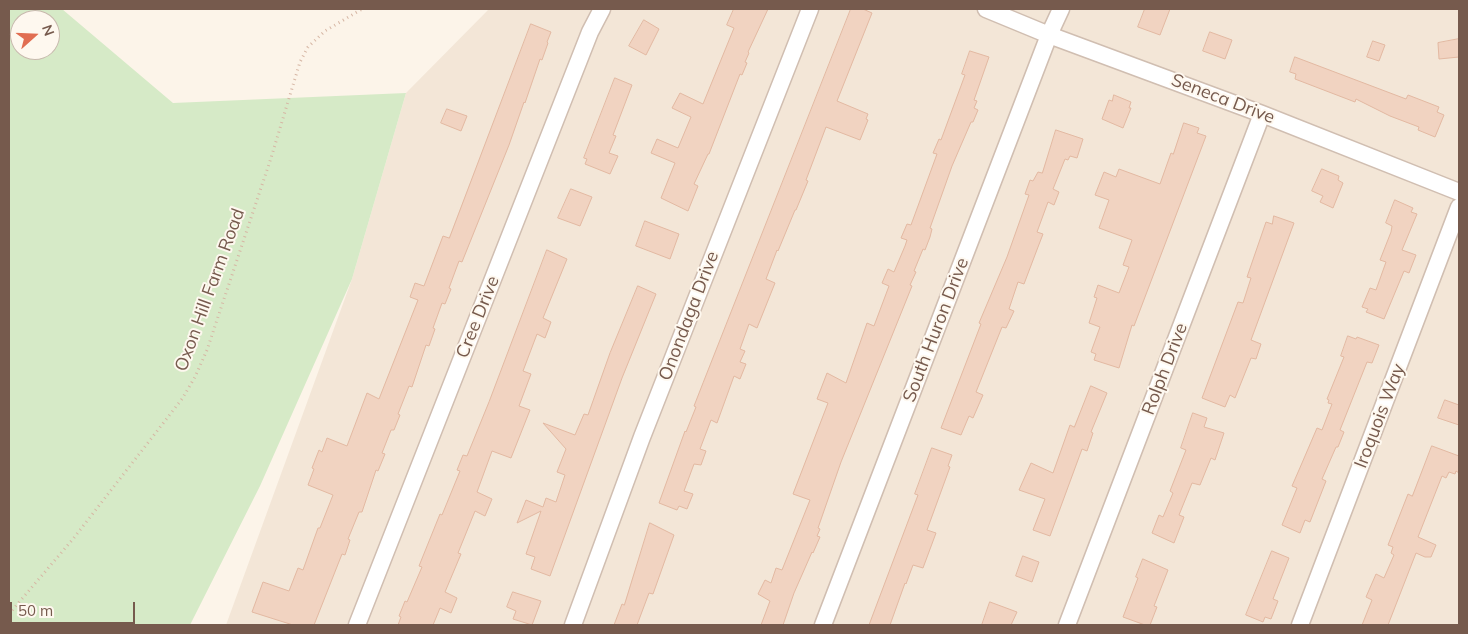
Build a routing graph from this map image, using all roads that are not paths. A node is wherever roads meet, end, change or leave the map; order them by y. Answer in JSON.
{"nodes":[{"id":1,"x":602,"y":9,"type":"edge"},
{"id":2,"x":810,"y":9,"type":"edge"},
{"id":3,"x":986,"y":9,"type":"edge"},
{"id":4,"x":1061,"y":9,"type":"edge"},
{"id":5,"x":1049,"y":35,"type":"junction"},
{"id":6,"x":1262,"y":114,"type":"junction"},
{"id":7,"x":1459,"y":192,"type":"edge"},
{"id":8,"x":1459,"y":207,"type":"edge"},
{"id":9,"x":357,"y":625,"type":"edge"},
{"id":10,"x":573,"y":625,"type":"edge"},
{"id":11,"x":823,"y":625,"type":"edge"},
{"id":12,"x":1067,"y":625,"type":"edge"},
{"id":13,"x":1300,"y":625,"type":"edge"}],
"edges":[{"from":1,"to":9,"type":"street","name":"Cree Drive"},
{"from":2,"to":10,"type":"street","name":"Onondaga Drive"},
{"from":3,"to":5,"type":"street","name":"Seneca Drive"},
{"from":4,"to":5,"type":"street","name":"South Huron Drive"},
{"from":5,"to":6,"type":"street","name":"Seneca Drive"},
{"from":5,"to":11,"type":"street","name":"South Huron Drive"},
{"from":6,"to":7,"type":"street","name":"Seneca Drive"},
{"from":6,"to":12,"type":"street","name":"Rolph Drive"},
{"from":8,"to":13,"type":"street","name":"Iroquois Way"}]}
